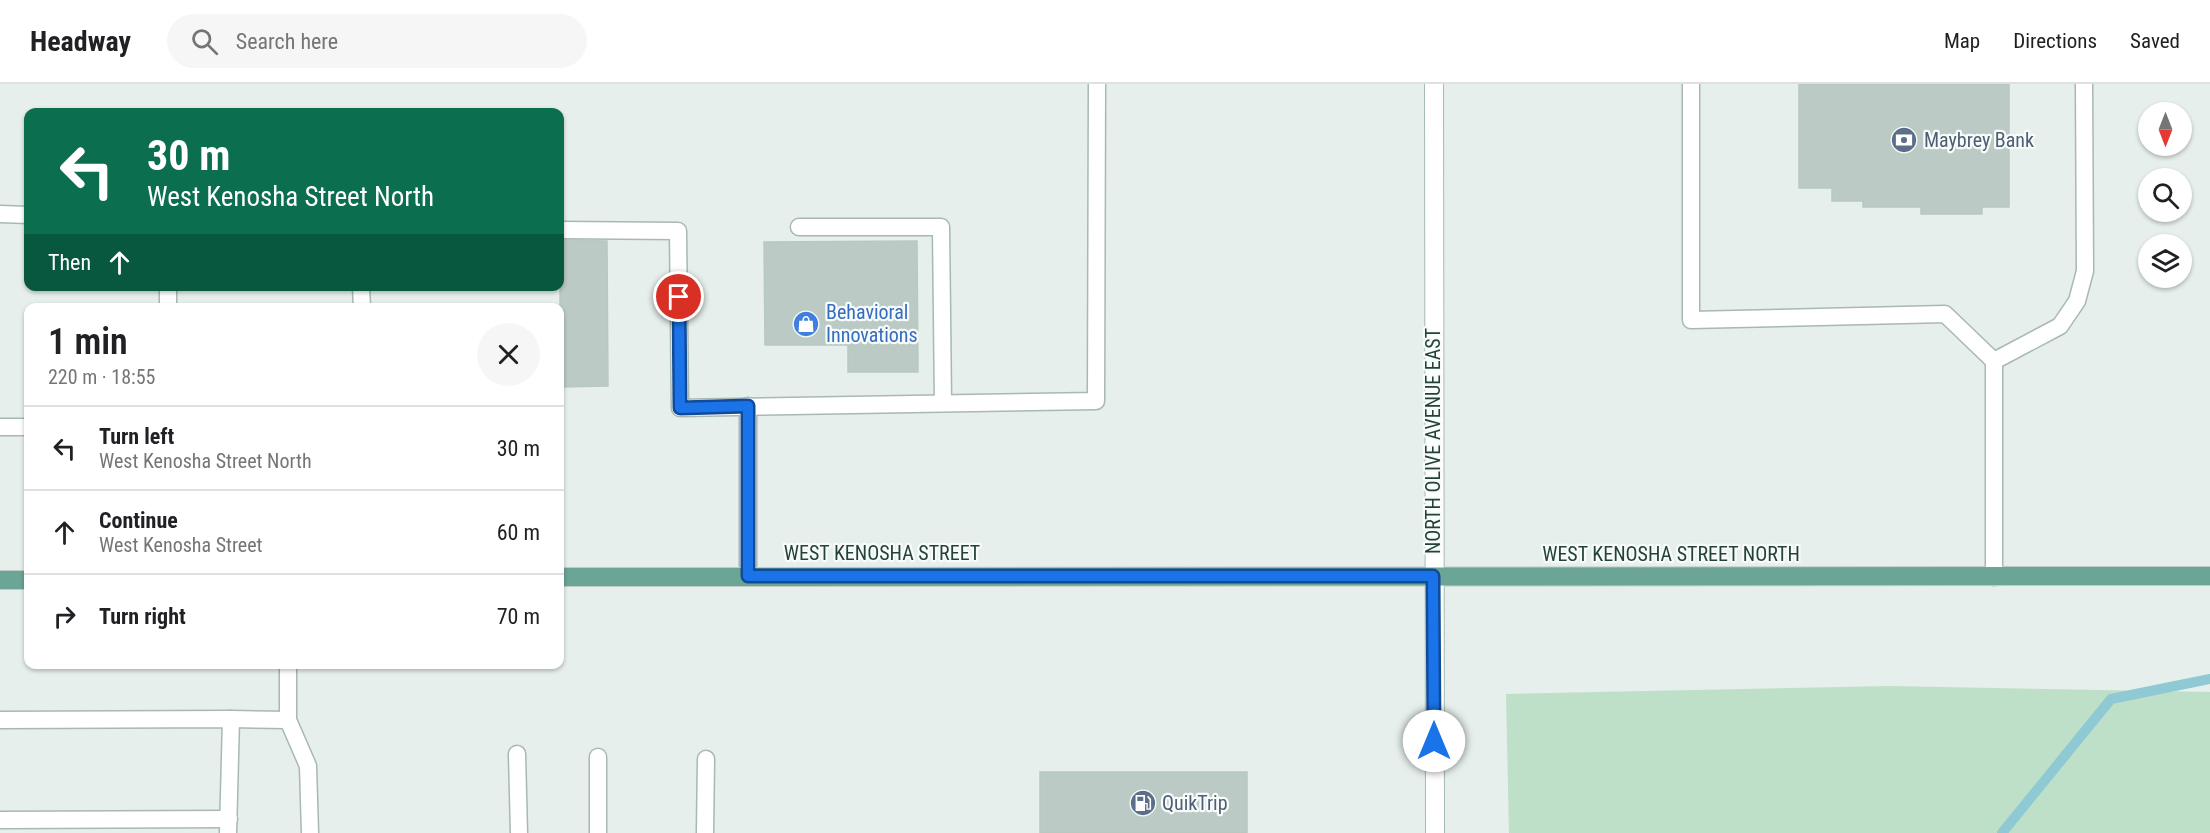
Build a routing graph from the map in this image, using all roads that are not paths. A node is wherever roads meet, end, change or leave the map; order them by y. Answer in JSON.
{"nodes":[{"id":1,"x":1097,"y":84,"type":"edge"},
{"id":2,"x":1434,"y":84,"type":"edge"},
{"id":3,"x":1691,"y":84,"type":"edge"},
{"id":4,"x":2084,"y":84,"type":"edge"},
{"id":5,"x":0,"y":214,"type":"edge"},
{"id":6,"x":24,"y":215,"type":"edge"},
{"id":7,"x":799,"y":227,"type":"dead end"},
{"id":8,"x":564,"y":230,"type":"edge"},
{"id":9,"x":1994,"y":361,"type":"junction"},
{"id":10,"x":943,"y":403,"type":"junction"},
{"id":11,"x":748,"y":406,"type":"junction"},
{"id":12,"x":0,"y":427,"type":"edge"},
{"id":13,"x":24,"y":427,"type":"edge"},
{"id":14,"x":748,"y":576,"type":"junction"},
{"id":15,"x":1132,"y":576,"type":"joint"},
{"id":16,"x":1433,"y":576,"type":"junction"},
{"id":17,"x":2210,"y":576,"type":"edge"},
{"id":18,"x":564,"y":577,"type":"edge"},
{"id":19,"x":1994,"y":577,"type":"junction"},
{"id":20,"x":0,"y":580,"type":"edge"},
{"id":21,"x":24,"y":580,"type":"edge"},
{"id":22,"x":288,"y":669,"type":"edge"},
{"id":23,"x":231,"y":719,"type":"junction"},
{"id":24,"x":0,"y":720,"type":"edge"},
{"id":25,"x":288,"y":720,"type":"junction"},
{"id":26,"x":517,"y":754,"type":"dead end"},
{"id":27,"x":598,"y":757,"type":"dead end"},
{"id":28,"x":706,"y":759,"type":"dead end"},
{"id":29,"x":0,"y":820,"type":"edge"},
{"id":30,"x":124,"y":826,"type":"edge"},
{"id":31,"x":229,"y":826,"type":"edge"},
{"id":32,"x":309,"y":833,"type":"edge"},
{"id":33,"x":519,"y":833,"type":"edge"},
{"id":34,"x":598,"y":833,"type":"edge"},
{"id":35,"x":705,"y":833,"type":"edge"},
{"id":36,"x":1435,"y":833,"type":"edge"}],
"edges":[{"from":1,"to":10,"type":"lane"},
{"from":2,"to":16,"type":"street","name":"NORTH OLIVE AVENUE EAST"},
{"from":3,"to":9,"type":"lane"},
{"from":4,"to":9,"type":"lane"},
{"from":5,"to":6,"type":"lane"},
{"from":7,"to":10,"type":"lane"},
{"from":8,"to":11,"type":"lane"},
{"from":9,"to":19,"type":"lane"},
{"from":10,"to":11,"type":"lane"},
{"from":11,"to":14,"type":"lane"},
{"from":12,"to":13,"type":"lane"},
{"from":14,"to":15,"type":"main road","name":"WEST KENOSHA STREET"},
{"from":14,"to":18,"type":"main road","name":"WEST KENOSHA STREET"},
{"from":15,"to":16,"type":"main road","name":"WEST KENOSHA STREET NORTH"},
{"from":16,"to":19,"type":"main road","name":"WEST KENOSHA STREET NORTH"},
{"from":16,"to":36,"type":"street","name":"NORTH OLIVE AVENUE EAST"},
{"from":17,"to":19,"type":"main road","name":"WEST KENOSHA STREET NORTH"},
{"from":20,"to":21,"type":"main road"},
{"from":22,"to":25,"type":"lane"},
{"from":23,"to":24,"type":"lane"},
{"from":23,"to":25,"type":"lane"},
{"from":23,"to":31,"type":"lane"},
{"from":25,"to":32,"type":"lane"},
{"from":26,"to":33,"type":"lane"},
{"from":27,"to":34,"type":"lane"},
{"from":28,"to":35,"type":"lane"},
{"from":29,"to":30,"type":"lane"},
{"from":30,"to":31,"type":"lane"}]}
